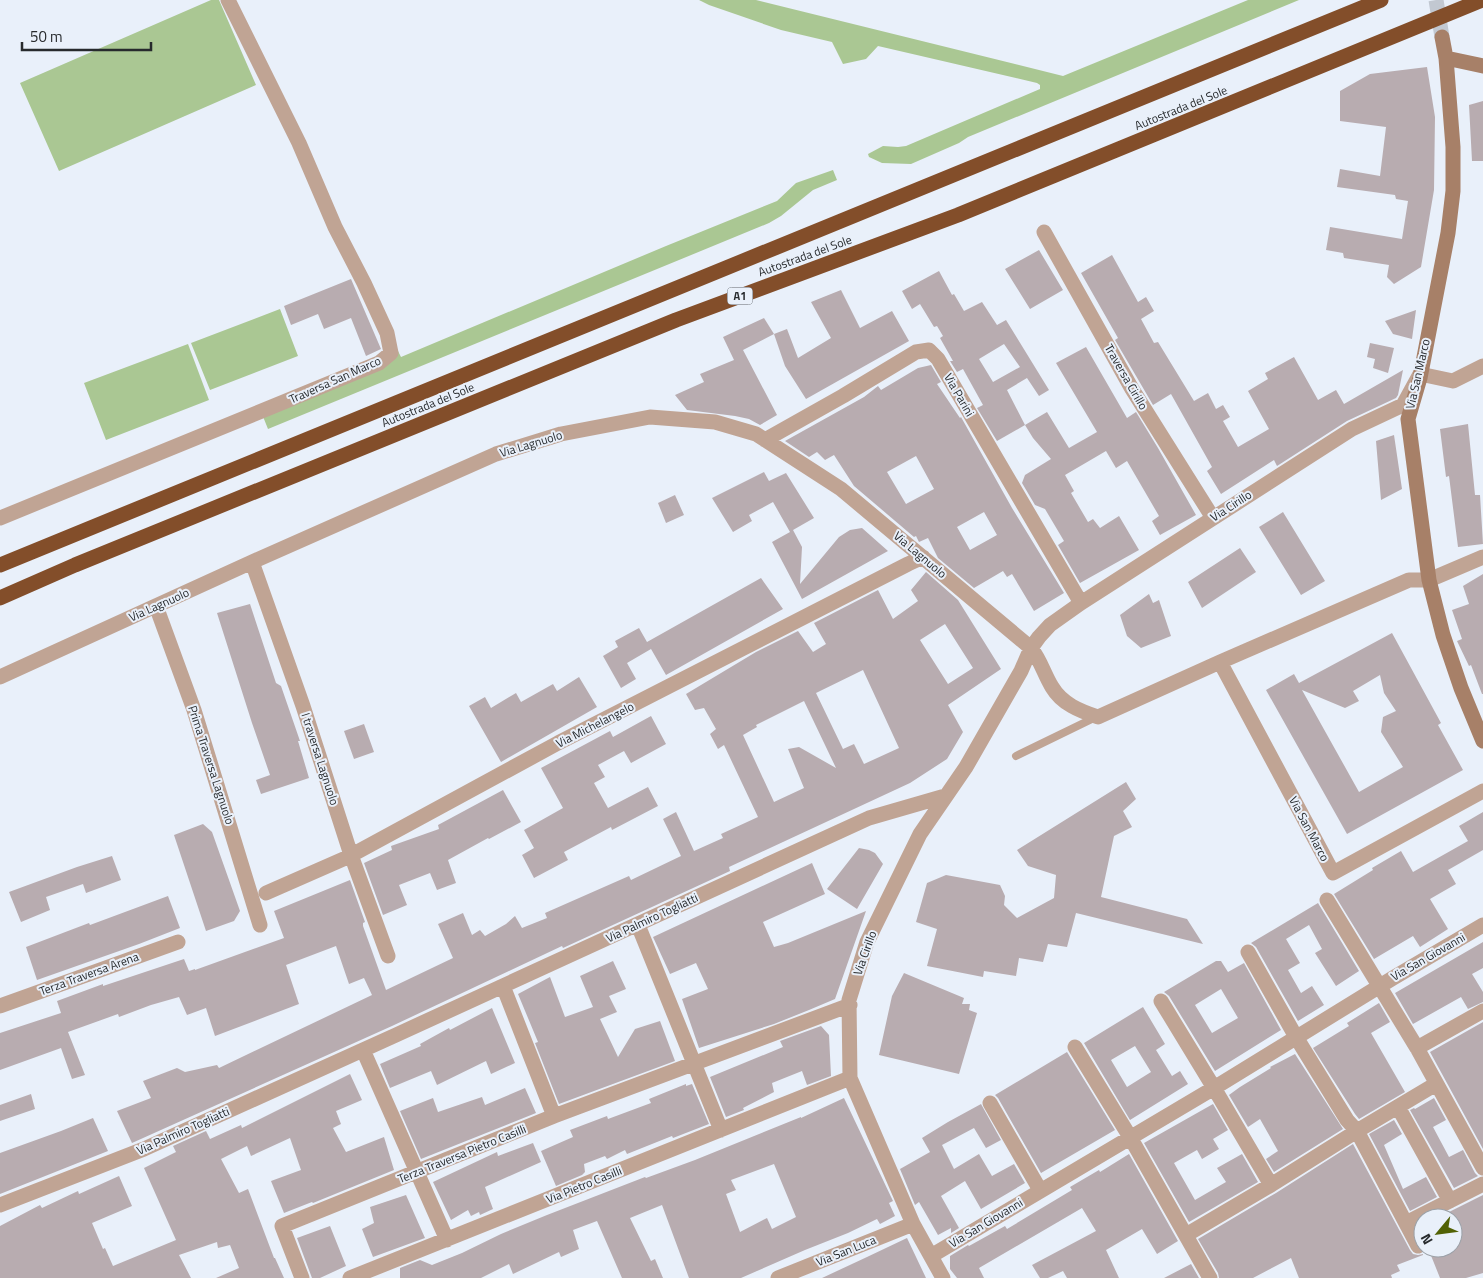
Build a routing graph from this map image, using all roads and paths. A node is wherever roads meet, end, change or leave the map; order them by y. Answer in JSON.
{"nodes":[{"id":1,"x":228,"y":0,"type":"edge"},
{"id":2,"x":1380,"y":0,"type":"edge"},
{"id":3,"x":1482,"y":0,"type":"edge"},
{"id":4,"x":1442,"y":37,"type":"tunnel mouth"},
{"id":5,"x":1446,"y":58,"type":"junction"},
{"id":6,"x":1483,"y":66,"type":"edge"},
{"id":7,"x":1044,"y":232,"type":"dead end"},
{"id":8,"x":1483,"y":366,"type":"edge"},
{"id":9,"x":1425,"y":375,"type":"junction"},
{"id":10,"x":765,"y":440,"type":"junction"},
{"id":11,"x":0,"y":518,"type":"edge"},
{"id":12,"x":1213,"y":518,"type":"junction"},
{"id":13,"x":923,"y":557,"type":"junction"},
{"id":14,"x":1483,"y":557,"type":"edge"},
{"id":15,"x":252,"y":562,"type":"junction"},
{"id":16,"x":0,"y":565,"type":"edge"},
{"id":17,"x":1429,"y":580,"type":"junction"},
{"id":18,"x":0,"y":598,"type":"edge"},
{"id":19,"x":1080,"y":603,"type":"junction"},
{"id":20,"x":156,"y":606,"type":"junction"},
{"id":21,"x":1031,"y":648,"type":"junction"},
{"id":22,"x":1220,"y":662,"type":"junction"},
{"id":23,"x":0,"y":677,"type":"edge"},
{"id":24,"x":1098,"y":716,"type":"junction"},
{"id":25,"x":1483,"y":741,"type":"edge"},
{"id":26,"x":1016,"y":756,"type":"dead end"},
{"id":27,"x":1483,"y":791,"type":"edge"},
{"id":28,"x":946,"y":796,"type":"junction"},
{"id":29,"x":351,"y":855,"type":"junction"},
{"id":30,"x":266,"y":893,"type":"dead end"},
{"id":31,"x":1327,"y":900,"type":"dead end"},
{"id":32,"x":260,"y":925,"type":"dead end"},
{"id":33,"x":638,"y":925,"type":"junction"},
{"id":34,"x":1481,"y":932,"type":"edge"},
{"id":35,"x":178,"y":942,"type":"dead end"},
{"id":36,"x":1248,"y":952,"type":"dead end"},
{"id":37,"x":388,"y":956,"type":"dead end"},
{"id":38,"x":503,"y":986,"type":"junction"},
{"id":39,"x":1380,"y":986,"type":"junction"},
{"id":40,"x":1161,"y":1001,"type":"dead end"},
{"id":41,"x":850,"y":1005,"type":"junction"},
{"id":42,"x":0,"y":1006,"type":"edge"},
{"id":43,"x":1483,"y":1011,"type":"edge"},
{"id":44,"x":1296,"y":1037,"type":"junction"},
{"id":45,"x":1076,"y":1046,"type":"dead end"},
{"id":46,"x":1417,"y":1048,"type":"junction"},
{"id":47,"x":363,"y":1050,"type":"junction"},
{"id":48,"x":694,"y":1063,"type":"junction"},
{"id":49,"x":850,"y":1078,"type":"junction"},
{"id":50,"x":1436,"y":1084,"type":"junction"},
{"id":51,"x":1214,"y":1088,"type":"junction"},
{"id":52,"x":990,"y":1103,"type":"dead end"},
{"id":53,"x":1398,"y":1107,"type":"junction"},
{"id":54,"x":554,"y":1116,"type":"junction"},
{"id":55,"x":721,"y":1130,"type":"junction"},
{"id":56,"x":1357,"y":1131,"type":"junction"},
{"id":57,"x":1130,"y":1137,"type":"junction"},
{"id":58,"x":1483,"y":1168,"type":"edge"},
{"id":59,"x":417,"y":1172,"type":"junction"},
{"id":60,"x":1483,"y":1184,"type":"edge"},
{"id":61,"x":1271,"y":1185,"type":"junction"},
{"id":62,"x":1040,"y":1190,"type":"junction"},
{"id":63,"x":1450,"y":1201,"type":"junction"},
{"id":64,"x":0,"y":1205,"type":"edge"},
{"id":65,"x":1406,"y":1223,"type":"junction"},
{"id":66,"x":913,"y":1224,"type":"junction"},
{"id":67,"x":1186,"y":1235,"type":"junction"},
{"id":68,"x":1413,"y":1236,"type":"edge"},
{"id":69,"x":447,"y":1240,"type":"junction"},
{"id":70,"x":931,"y":1256,"type":"junction"},
{"id":71,"x":378,"y":1273,"type":"edge"},
{"id":72,"x":302,"y":1278,"type":"edge"},
{"id":73,"x":350,"y":1278,"type":"edge"},
{"id":74,"x":778,"y":1278,"type":"edge"},
{"id":75,"x":944,"y":1278,"type":"edge"},
{"id":76,"x":1210,"y":1278,"type":"edge"}],
"edges":[{"from":1,"to":11,"type":"street","name":"Traversa San Marco"},
{"from":2,"to":16,"type":"highway","name":"Autostrada del Sole"},
{"from":3,"to":18,"type":"highway","name":"Autostrada del Sole","number":"A1"},
{"from":4,"to":5,"type":"main road","name":"Via San Marco"},
{"from":5,"to":6,"type":"main road"},
{"from":5,"to":9,"type":"main road","name":"Via San Marco"},
{"from":7,"to":12,"type":"street","name":"Traversa Cirillo"},
{"from":8,"to":9,"type":"street"},
{"from":9,"to":12,"type":"street","name":"Via Cirillo"},
{"from":9,"to":17,"type":"main road","name":"Via San Marco"},
{"from":10,"to":13,"type":"street","name":"Via Lagnuolo"},
{"from":10,"to":15,"type":"street","name":"Via Lagnuolo"},
{"from":10,"to":19,"type":"street","name":"Via Parini"},
{"from":12,"to":19,"type":"street","name":"Via Cirillo"},
{"from":13,"to":21,"type":"street","name":"Via Lagnuolo"},
{"from":13,"to":29,"type":"street","name":"Via Michelangelo"},
{"from":14,"to":17,"type":"street"},
{"from":15,"to":20,"type":"street","name":"Via Lagnuolo"},
{"from":15,"to":29,"type":"street","name":"I traversa Lagnuolo"},
{"from":17,"to":22,"type":"street"},
{"from":17,"to":25,"type":"main road","name":"Via San Marco"},
{"from":19,"to":21,"type":"street","name":"Via Cirillo"},
{"from":20,"to":23,"type":"street","name":"Via Lagnuolo"},
{"from":20,"to":32,"type":"street","name":"Prima Traversa Lagnuolo"},
{"from":21,"to":24,"type":"street"},
{"from":21,"to":28,"type":"street","name":"Via Cirillo"},
{"from":22,"to":24,"type":"street"},
{"from":22,"to":27,"type":"street","name":"Via San Marco"},
{"from":24,"to":26,"type":"lane"},
{"from":28,"to":33,"type":"street","name":"Via Palmiro Togliatti"},
{"from":28,"to":41,"type":"street","name":"Via Cirillo"},
{"from":29,"to":30,"type":"street","name":"Via Michelangelo"},
{"from":29,"to":37,"type":"street","name":"I traversa Lagnuolo"},
{"from":31,"to":39,"type":"street","name":"Via San Giovanni"},
{"from":33,"to":38,"type":"street","name":"Via Palmiro Togliatti"},
{"from":33,"to":48,"type":"street"},
{"from":34,"to":39,"type":"street","name":"Via San Giovanni"},
{"from":35,"to":42,"type":"street","name":"Terza Traversa Arena"},
{"from":36,"to":44,"type":"street"},
{"from":38,"to":47,"type":"street","name":"Via Palmiro Togliatti"},
{"from":38,"to":54,"type":"street"},
{"from":39,"to":44,"type":"street","name":"Via San Giovanni"},
{"from":39,"to":46,"type":"street","name":"Via San Giovanni"},
{"from":40,"to":51,"type":"street"},
{"from":41,"to":48,"type":"street","name":"Terza Traversa Pietro Casilli"},
{"from":41,"to":49,"type":"street","name":"Via Cirillo"},
{"from":43,"to":46,"type":"street"},
{"from":44,"to":51,"type":"street","name":"Via San Giovanni"},
{"from":44,"to":56,"type":"street"},
{"from":45,"to":57,"type":"street"},
{"from":46,"to":50,"type":"street","name":"Via San Giovanni"},
{"from":47,"to":59,"type":"street"},
{"from":47,"to":64,"type":"street","name":"Via Palmiro Togliatti"},
{"from":48,"to":54,"type":"street","name":"Terza Traversa Pietro Casilli"},
{"from":48,"to":55,"type":"street"},
{"from":49,"to":55,"type":"street","name":"Via Pietro Casilli"},
{"from":49,"to":66,"type":"street","name":"Via Cirillo"},
{"from":50,"to":53,"type":"street"},
{"from":50,"to":58,"type":"street","name":"Via San Giovanni"},
{"from":51,"to":57,"type":"street","name":"Via San Giovanni"},
{"from":51,"to":61,"type":"street"},
{"from":52,"to":62,"type":"street"},
{"from":53,"to":56,"type":"street"},
{"from":53,"to":63,"type":"street"},
{"from":54,"to":59,"type":"street","name":"Terza Traversa Pietro Casilli"},
{"from":55,"to":69,"type":"street","name":"Via Pietro Casilli"},
{"from":56,"to":61,"type":"street"},
{"from":56,"to":65,"type":"street"},
{"from":57,"to":62,"type":"street","name":"Via San Giovanni"},
{"from":57,"to":67,"type":"street"},
{"from":59,"to":69,"type":"street"},
{"from":59,"to":72,"type":"street","name":"Terza Traversa Pietro Casilli"},
{"from":60,"to":63,"type":"street"},
{"from":61,"to":67,"type":"street"},
{"from":62,"to":70,"type":"street","name":"Via San Giovanni"},
{"from":63,"to":65,"type":"street"},
{"from":65,"to":68,"type":"street"},
{"from":66,"to":70,"type":"street","name":"Via Cirillo"},
{"from":66,"to":74,"type":"street","name":"Via San Luca"},
{"from":67,"to":76,"type":"street"},
{"from":69,"to":71,"type":"street","name":"Via Pietro Casilli"},
{"from":70,"to":75,"type":"street","name":"Via Cirillo"},
{"from":71,"to":73,"type":"street","name":"Via Pietro Casilli"}]}
